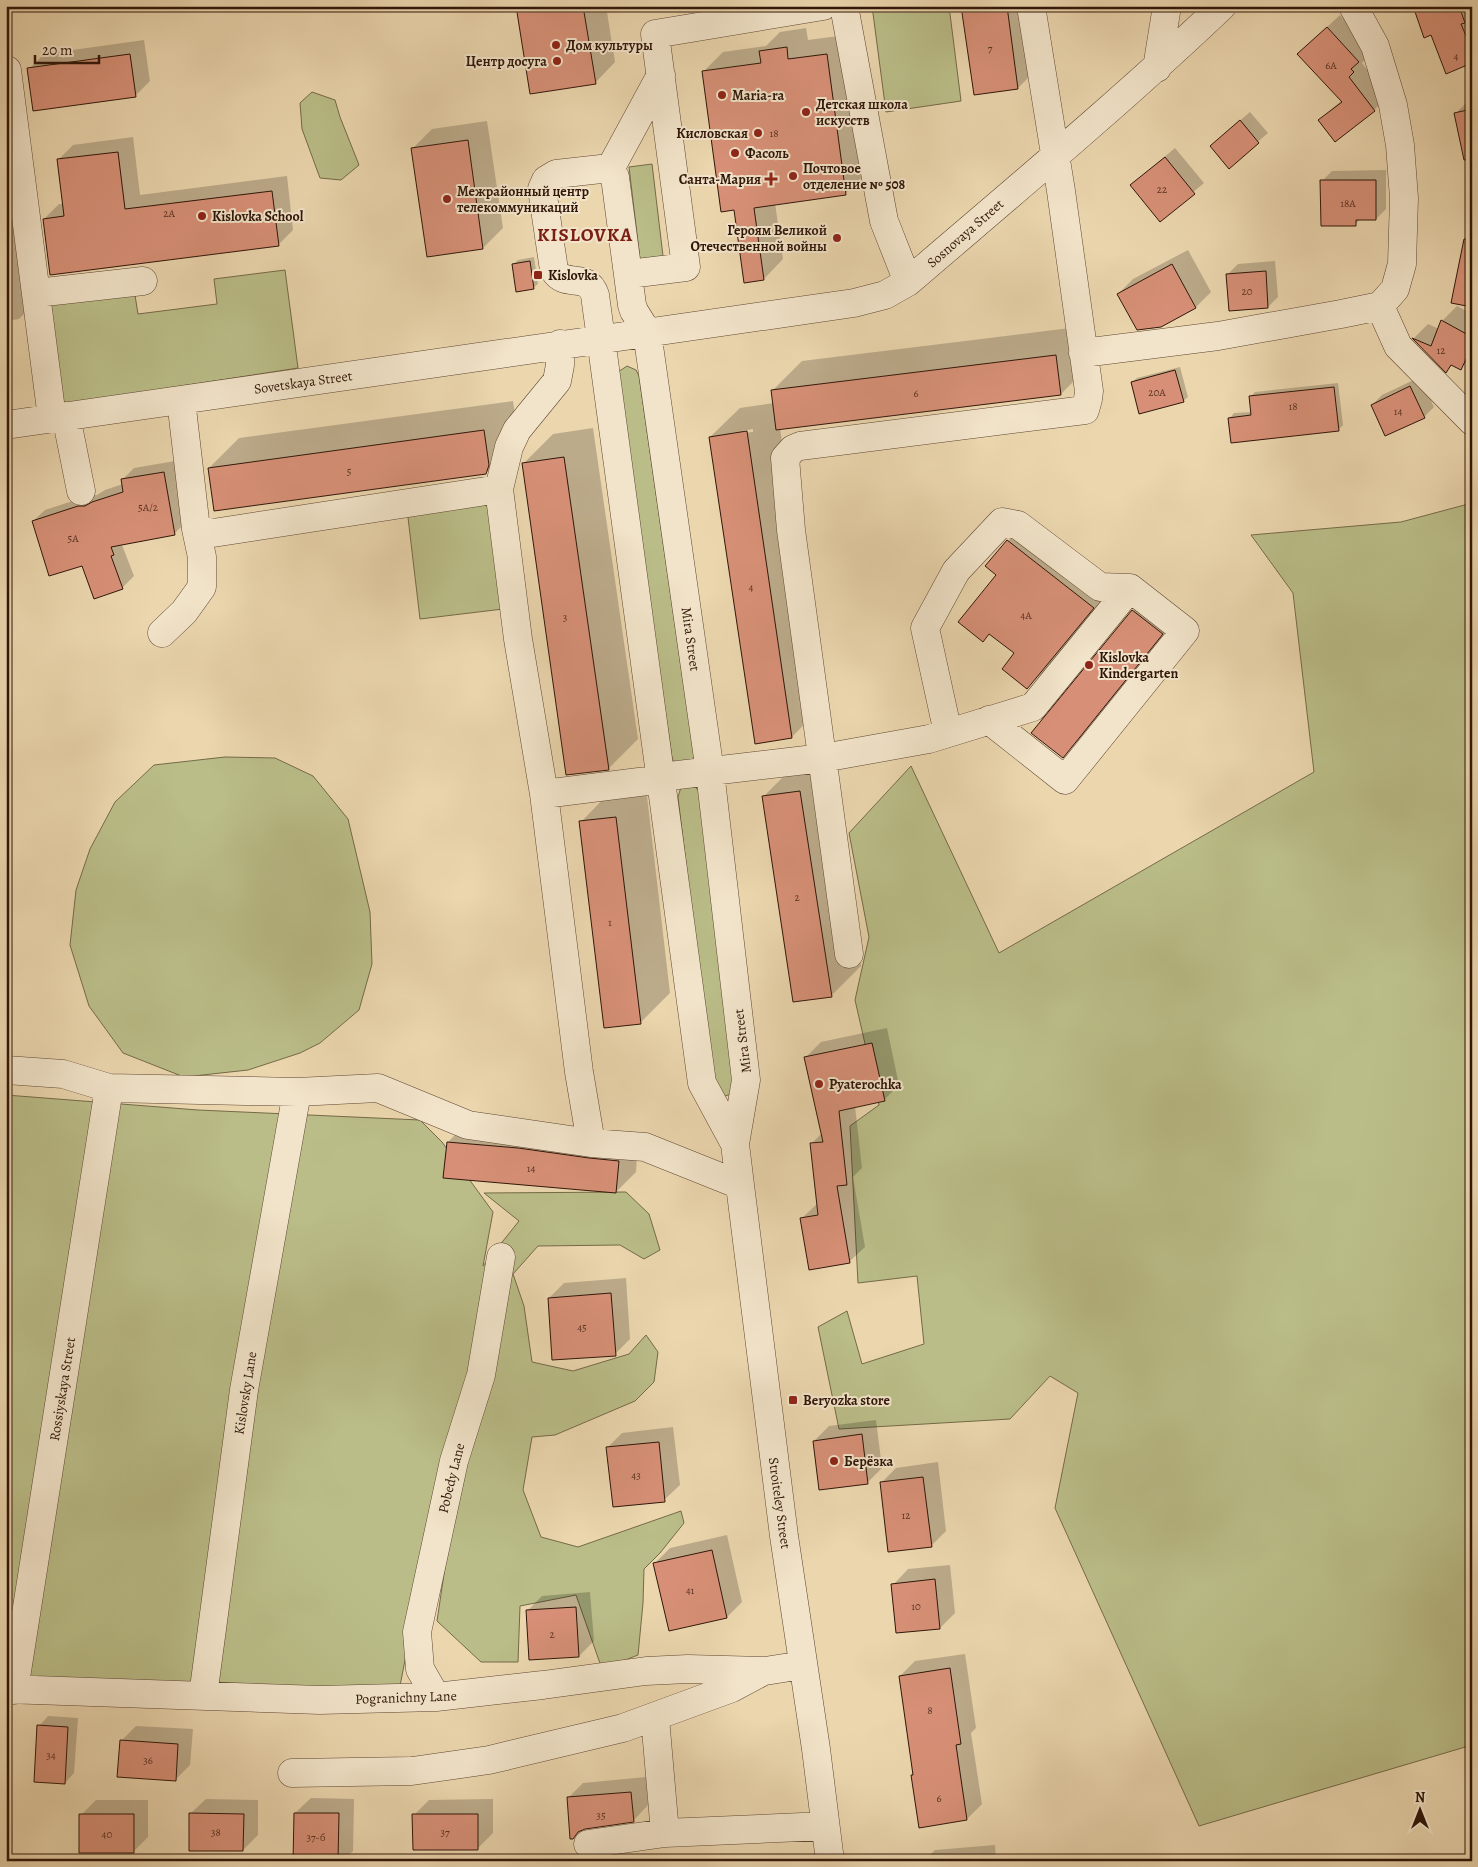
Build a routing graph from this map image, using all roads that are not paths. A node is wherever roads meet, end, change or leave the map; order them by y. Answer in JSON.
{"nodes":[{"id":1,"x":823,"y":6,"type":"edge"},
{"id":2,"x":844,"y":6,"type":"edge"},
{"id":3,"x":1032,"y":6,"type":"edge"},
{"id":4,"x":1167,"y":6,"type":"edge"},
{"id":5,"x":1222,"y":6,"type":"edge"},
{"id":6,"x":1353,"y":6,"type":"edge"},
{"id":7,"x":1157,"y":68,"type":"junction"},
{"id":8,"x":7,"y":70,"type":"edge"},
{"id":9,"x":661,"y":75,"type":"junction"},
{"id":10,"x":1055,"y":156,"type":"junction"},
{"id":11,"x":609,"y":171,"type":"junction"},
{"id":12,"x":628,"y":274,"type":"junction"},
{"id":13,"x":143,"y":281,"type":"dead end"},
{"id":14,"x":908,"y":282,"type":"junction"},
{"id":15,"x":36,"y":293,"type":"junction"},
{"id":16,"x":1380,"y":306,"type":"junction"},
{"id":17,"x":648,"y":332,"type":"junction"},
{"id":18,"x":601,"y":339,"type":"junction"},
{"id":19,"x":560,"y":344,"type":"junction"},
{"id":20,"x":1083,"y":353,"type":"junction"},
{"id":21,"x":181,"y":400,"type":"junction"},
{"id":22,"x":59,"y":417,"type":"junction"},
{"id":23,"x":1472,"y":421,"type":"edge"},
{"id":24,"x":6,"y":425,"type":"edge"},
{"id":25,"x":499,"y":489,"type":"junction"},
{"id":26,"x":81,"y":492,"type":"dead end"},
{"id":27,"x":196,"y":529,"type":"junction"},
{"id":28,"x":1130,"y":588,"type":"junction"},
{"id":29,"x":162,"y":633,"type":"dead end"},
{"id":30,"x":989,"y":720,"type":"junction"},
{"id":31,"x":948,"y":733,"type":"junction"},
{"id":32,"x":823,"y":758,"type":"junction"},
{"id":33,"x":710,"y":772,"type":"junction"},
{"id":34,"x":661,"y":777,"type":"junction"},
{"id":35,"x":544,"y":794,"type":"junction"},
{"id":36,"x":850,"y":954,"type":"dead end"},
{"id":37,"x":6,"y":1070,"type":"edge"},
{"id":38,"x":109,"y":1088,"type":"junction"},
{"id":39,"x":297,"y":1092,"type":"junction"},
{"id":40,"x":591,"y":1143,"type":"junction"},
{"id":41,"x":735,"y":1144,"type":"junction"},
{"id":42,"x":740,"y":1185,"type":"junction"},
{"id":43,"x":501,"y":1257,"type":"dead end"},
{"id":44,"x":803,"y":1665,"type":"junction"},
{"id":45,"x":764,"y":1671,"type":"junction"},
{"id":46,"x":10,"y":1690,"type":"edge"},
{"id":47,"x":203,"y":1696,"type":"junction"},
{"id":48,"x":436,"y":1697,"type":"junction"},
{"id":49,"x":655,"y":1718,"type":"junction"},
{"id":50,"x":292,"y":1774,"type":"dead end"},
{"id":51,"x":826,"y":1826,"type":"junction"},
{"id":52,"x":665,"y":1833,"type":"junction"},
{"id":53,"x":588,"y":1844,"type":"dead end"},
{"id":54,"x":830,"y":1861,"type":"edge"}],
"edges":[{"from":1,"to":9,"type":"street"},
{"from":2,"to":14,"type":"street"},
{"from":3,"to":10,"type":"street"},
{"from":4,"to":7,"type":"street"},
{"from":5,"to":7,"type":"street","name":"Sosnovaya Street"},
{"from":6,"to":16,"type":"street"},
{"from":7,"to":10,"type":"street","name":"Sosnovaya Street"},
{"from":8,"to":15,"type":"street"},
{"from":9,"to":11,"type":"street"},
{"from":9,"to":12,"type":"street"},
{"from":10,"to":14,"type":"street","name":"Sosnovaya Street"},
{"from":10,"to":20,"type":"street"},
{"from":11,"to":12,"type":"street"},
{"from":11,"to":18,"type":"street"},
{"from":12,"to":17,"type":"street"},
{"from":13,"to":15,"type":"street"},
{"from":14,"to":17,"type":"street","name":"Sosnovaya Street"},
{"from":15,"to":22,"type":"street"},
{"from":16,"to":20,"type":"street"},
{"from":16,"to":23,"type":"street"},
{"from":17,"to":18,"type":"street","name":"Sosnovaya Street"},
{"from":17,"to":33,"type":"street","name":"Mira Street"},
{"from":18,"to":19,"type":"street","name":"Sovetskaya Street"},
{"from":18,"to":34,"type":"street"},
{"from":19,"to":21,"type":"street","name":"Sovetskaya Street"},
{"from":19,"to":25,"type":"street"},
{"from":20,"to":32,"type":"street"},
{"from":21,"to":22,"type":"street","name":"Sovetskaya Street"},
{"from":21,"to":27,"type":"street"},
{"from":22,"to":24,"type":"street","name":"Sovetskaya Street"},
{"from":22,"to":26,"type":"street"},
{"from":25,"to":27,"type":"street"},
{"from":25,"to":35,"type":"street"},
{"from":27,"to":29,"type":"street"},
{"from":28,"to":30,"type":"street"},
{"from":28,"to":30,"type":"street"},
{"from":28,"to":31,"type":"street"},
{"from":30,"to":31,"type":"street"},
{"from":31,"to":32,"type":"street"},
{"from":32,"to":33,"type":"street"},
{"from":32,"to":36,"type":"street"},
{"from":33,"to":34,"type":"street"},
{"from":33,"to":41,"type":"street","name":"Mira Street"},
{"from":34,"to":35,"type":"street"},
{"from":34,"to":41,"type":"street"},
{"from":35,"to":40,"type":"street"},
{"from":37,"to":38,"type":"street"},
{"from":38,"to":39,"type":"street"},
{"from":38,"to":46,"type":"street","name":"Rossiyskaya Street"},
{"from":39,"to":40,"type":"street"},
{"from":39,"to":47,"type":"street","name":"Kislovsky Lane"},
{"from":40,"to":42,"type":"street"},
{"from":41,"to":42,"type":"street","name":"Stroiteley Street"},
{"from":42,"to":44,"type":"street","name":"Stroiteley Street"},
{"from":43,"to":48,"type":"street","name":"Pobedy Lane"},
{"from":44,"to":45,"type":"street","name":"Pogranichny Lane"},
{"from":44,"to":51,"type":"street","name":"Stroiteley Street"},
{"from":45,"to":48,"type":"street","name":"Pogranichny Lane"},
{"from":45,"to":49,"type":"street"},
{"from":46,"to":47,"type":"street","name":"Pogranichny Lane"},
{"from":47,"to":48,"type":"street","name":"Pogranichny Lane"},
{"from":49,"to":50,"type":"street"},
{"from":49,"to":52,"type":"street"},
{"from":51,"to":52,"type":"street"},
{"from":51,"to":54,"type":"street","name":"Stroiteley Street"},
{"from":52,"to":53,"type":"street"}]}
